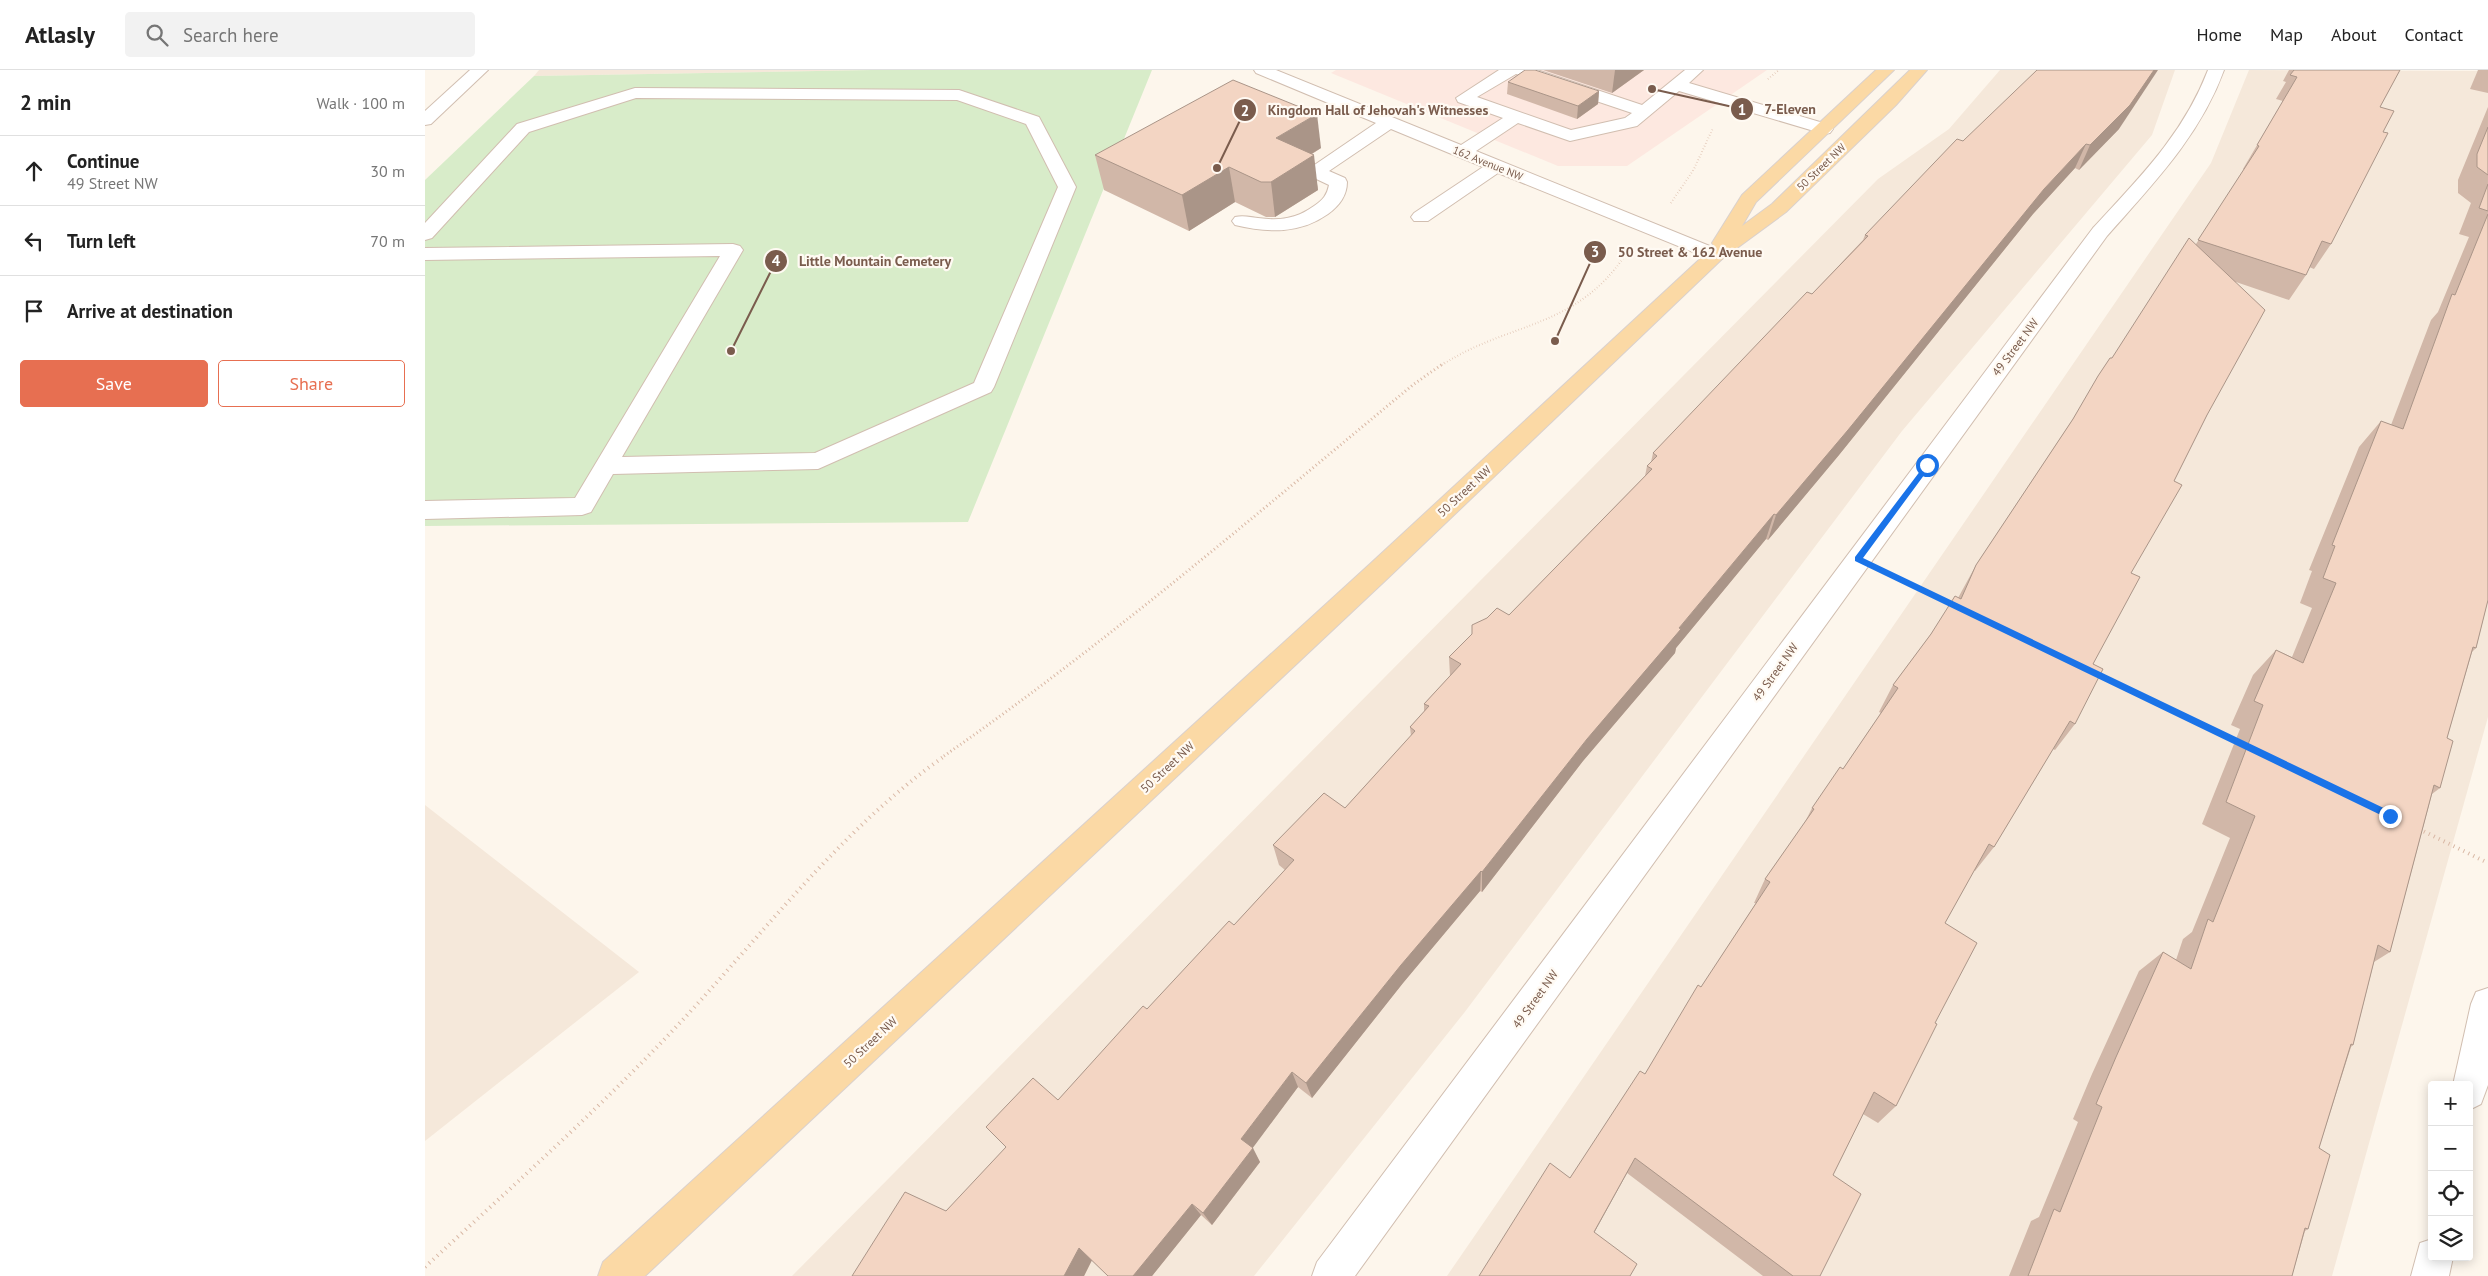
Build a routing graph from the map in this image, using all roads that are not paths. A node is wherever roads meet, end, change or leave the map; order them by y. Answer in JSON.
{"nodes":[{"id":1,"x":480,"y":70,"type":"edge"},
{"id":2,"x":1264,"y":70,"type":"edge"},
{"id":3,"x":1511,"y":70,"type":"edge"},
{"id":4,"x":1521,"y":70,"type":"edge"},
{"id":5,"x":1695,"y":70,"type":"edge"},
{"id":6,"x":1886,"y":70,"type":"edge"},
{"id":7,"x":1919,"y":70,"type":"edge"},
{"id":8,"x":2216,"y":70,"type":"edge"},
{"id":9,"x":1676,"y":85,"type":"junction"},
{"id":10,"x":1519,"y":98,"type":"edge"},
{"id":11,"x":1499,"y":110,"type":"junction"},
{"id":12,"x":1644,"y":111,"type":"junction"},
{"id":13,"x":1558,"y":112,"type":"edge"},
{"id":14,"x":1516,"y":116,"type":"junction"},
{"id":15,"x":425,"y":120,"type":"edge"},
{"id":16,"x":1389,"y":122,"type":"junction"},
{"id":17,"x":1538,"y":124,"type":"junction"},
{"id":18,"x":1824,"y":130,"type":"junction"},
{"id":19,"x":1462,"y":152,"type":"junction"},
{"id":20,"x":1496,"y":166,"type":"junction"},
{"id":21,"x":1255,"y":212,"type":"edge"},
{"id":22,"x":1421,"y":217,"type":"dead end"},
{"id":23,"x":425,"y":234,"type":"edge"},
{"id":24,"x":425,"y":254,"type":"edge"},
{"id":25,"x":1715,"y":255,"type":"junction"},
{"id":26,"x":605,"y":466,"type":"junction"},
{"id":27,"x":425,"y":510,"type":"edge"},
{"id":28,"x":2488,"y":1004,"type":"edge"},
{"id":29,"x":2471,"y":1081,"type":"edge"},
{"id":30,"x":2433,"y":1261,"type":"edge"},
{"id":31,"x":617,"y":1276,"type":"edge"},
{"id":32,"x":1331,"y":1276,"type":"edge"},
{"id":33,"x":2430,"y":1276,"type":"edge"}],
"edges":[{"from":1,"to":15,"type":"street"},
{"from":2,"to":16,"type":"street","name":"162 Avenue NW"},
{"from":3,"to":11,"type":"street"},
{"from":4,"to":12,"type":"street"},
{"from":5,"to":9,"type":"street"},
{"from":6,"to":18,"type":"main road","name":"50 Street NW"},
{"from":7,"to":25,"type":"main road","name":"50 Street NW"},
{"from":8,"to":32,"type":"street","name":"49 Street NW"},
{"from":9,"to":12,"type":"street"},
{"from":9,"to":18,"type":"street"},
{"from":10,"to":11,"type":"street"},
{"from":11,"to":14,"type":"street"},
{"from":12,"to":17,"type":"street"},
{"from":13,"to":17,"type":"street"},
{"from":14,"to":17,"type":"street"},
{"from":14,"to":19,"type":"street"},
{"from":16,"to":19,"type":"street","name":"162 Avenue NW"},
{"from":16,"to":21,"type":"street"},
{"from":18,"to":25,"type":"main road","name":"50 Street NW"},
{"from":19,"to":20,"type":"street","name":"162 Avenue NW"},
{"from":20,"to":22,"type":"street"},
{"from":20,"to":25,"type":"street","name":"162 Avenue NW"},
{"from":23,"to":26,"type":"street"},
{"from":24,"to":26,"type":"street"},
{"from":25,"to":31,"type":"main road","name":"50 Street NW"},
{"from":26,"to":27,"type":"street"},
{"from":28,"to":29,"type":"street"},
{"from":30,"to":33,"type":"street"}]}
